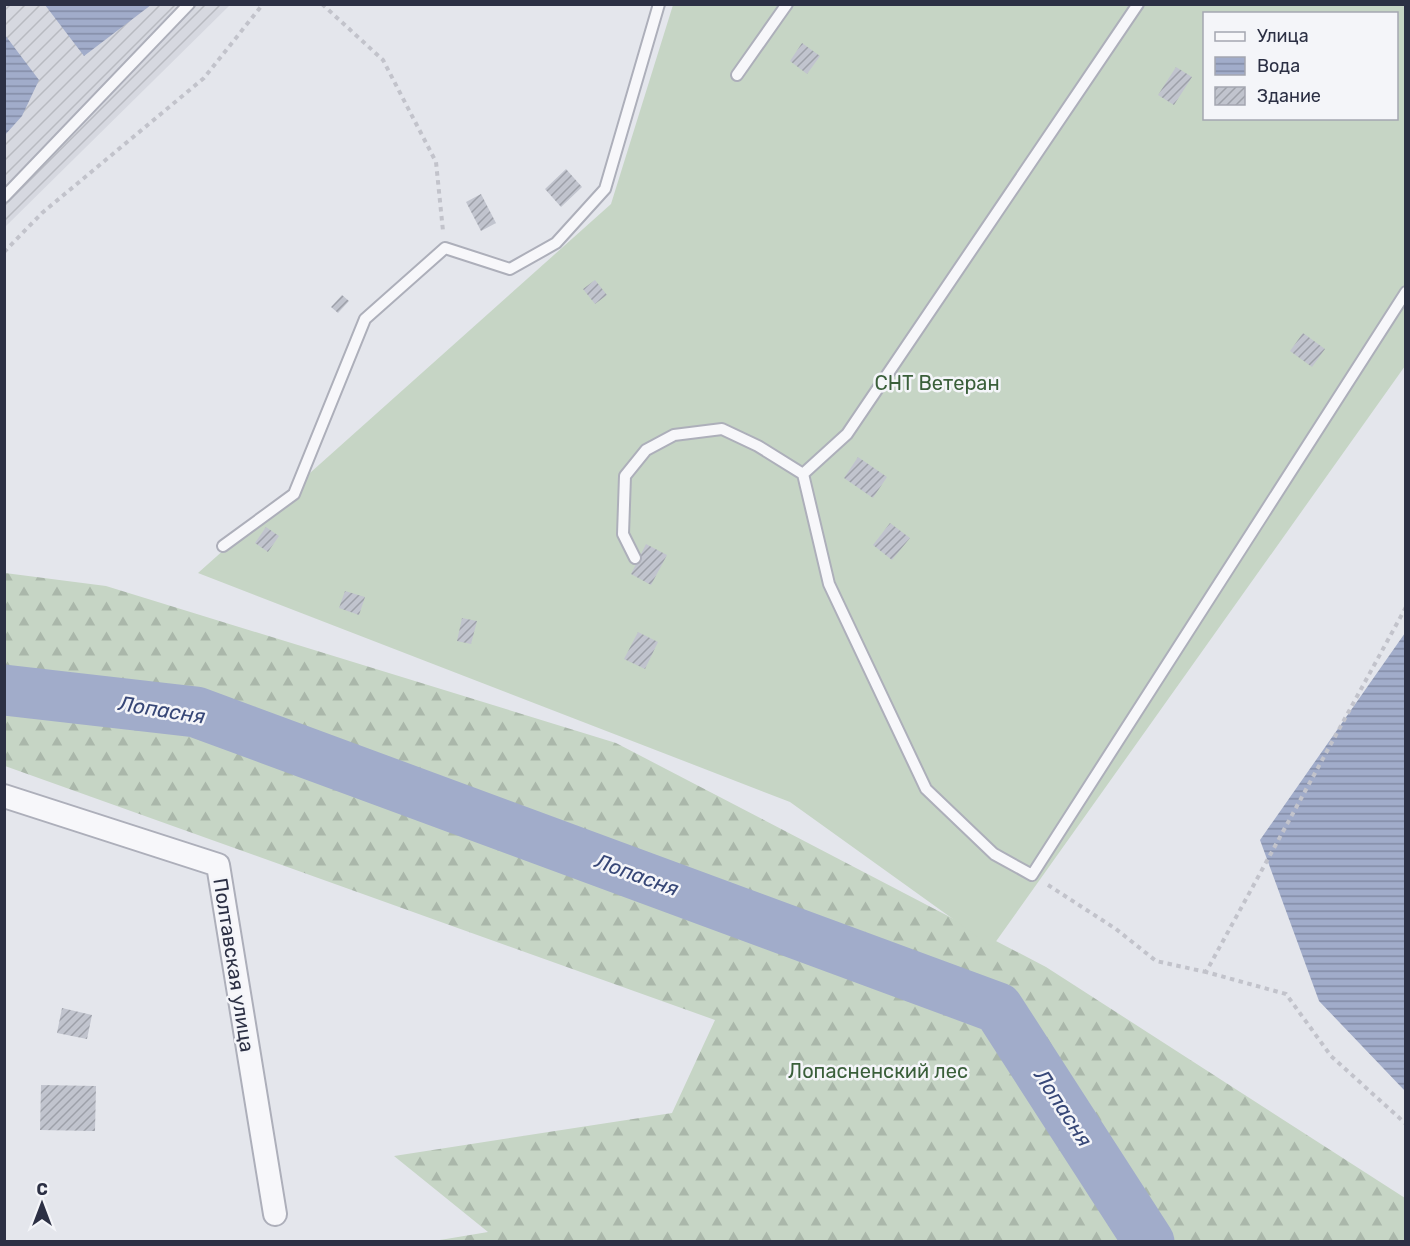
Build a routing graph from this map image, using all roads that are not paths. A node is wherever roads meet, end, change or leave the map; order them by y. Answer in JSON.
{"nodes":[{"id":1,"x":189,"y":4,"type":"edge"},
{"id":2,"x":659,"y":4,"type":"edge"},
{"id":3,"x":787,"y":4,"type":"edge"},
{"id":4,"x":1138,"y":4,"type":"edge"},
{"id":5,"x":737,"y":75,"type":"dead end"},
{"id":6,"x":4,"y":197,"type":"edge"},
{"id":7,"x":1406,"y":292,"type":"edge"},
{"id":8,"x":803,"y":474,"type":"junction"},
{"id":9,"x":224,"y":546,"type":"dead end"},
{"id":10,"x":635,"y":558,"type":"dead end"},
{"id":11,"x":4,"y":796,"type":"edge"},
{"id":12,"x":275,"y":1214,"type":"dead end"}],
"edges":[{"from":1,"to":6,"type":"lane"},
{"from":2,"to":9,"type":"lane"},
{"from":3,"to":5,"type":"lane"},
{"from":4,"to":8,"type":"lane"},
{"from":7,"to":8,"type":"lane"},
{"from":8,"to":10,"type":"lane"},
{"from":11,"to":12,"type":"street","name":"Полтавская улица"}]}
